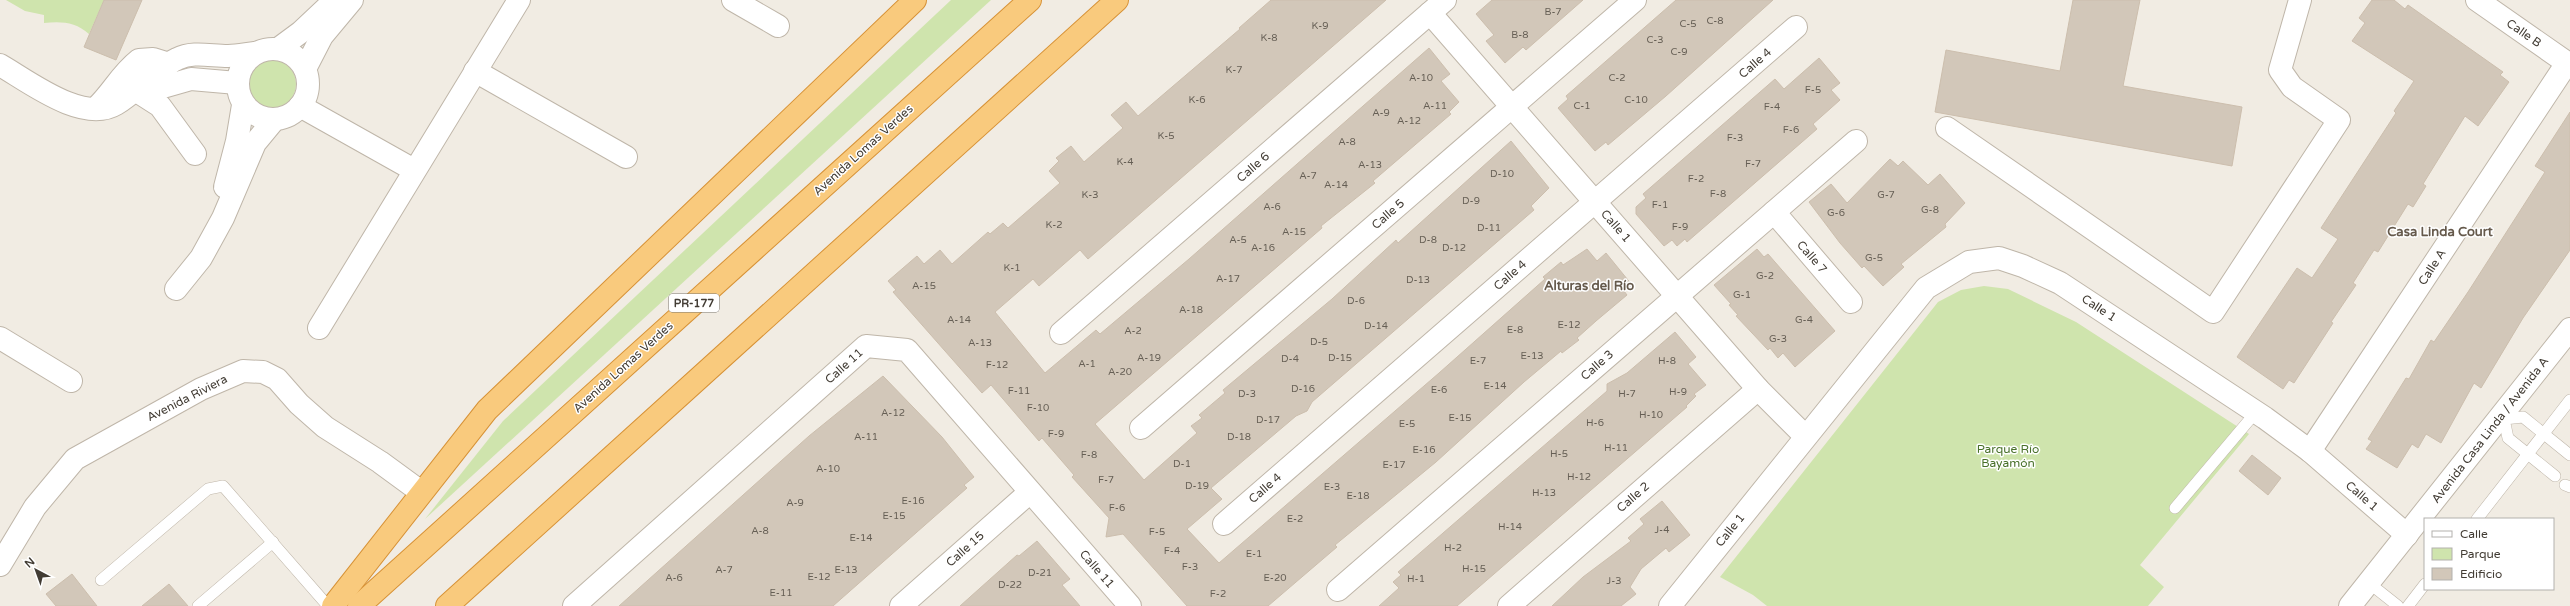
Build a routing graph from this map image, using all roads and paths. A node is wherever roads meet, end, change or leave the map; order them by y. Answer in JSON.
{"nodes":[{"id":1,"x":335,"y":0,"type":"edge"},
{"id":2,"x":352,"y":0,"type":"edge"},
{"id":3,"x":519,"y":0,"type":"edge"},
{"id":4,"x":733,"y":0,"type":"edge"},
{"id":5,"x":915,"y":0,"type":"edge"},
{"id":6,"x":1030,"y":0,"type":"edge"},
{"id":7,"x":1117,"y":0,"type":"edge"},
{"id":8,"x":1635,"y":0,"type":"edge"},
{"id":9,"x":2300,"y":0,"type":"edge"},
{"id":10,"x":2477,"y":0,"type":"edge"},
{"id":11,"x":1437,"y":7,"type":"edge"},
{"id":12,"x":778,"y":26,"type":"dead end"},
{"id":13,"x":1796,"y":27,"type":"dead end"},
{"id":14,"x":278,"y":49,"type":"junction"},
{"id":15,"x":255,"y":53,"type":"junction"},
{"id":16,"x":169,"y":64,"type":"junction"},
{"id":17,"x":2569,"y":64,"type":"edge"},
{"id":18,"x":0,"y":65,"type":"edge"},
{"id":19,"x":305,"y":69,"type":"junction"},
{"id":20,"x":475,"y":71,"type":"junction"},
{"id":21,"x":237,"y":83,"type":"junction"},
{"id":22,"x":135,"y":90,"type":"junction"},
{"id":23,"x":243,"y":105,"type":"junction"},
{"id":24,"x":300,"y":106,"type":"junction"},
{"id":25,"x":96,"y":108,"type":"junction"},
{"id":26,"x":1512,"y":108,"type":"junction"},
{"id":27,"x":274,"y":120,"type":"junction"},
{"id":28,"x":1947,"y":128,"type":"dead end"},
{"id":29,"x":1856,"y":141,"type":"dead end"},
{"id":30,"x":195,"y":154,"type":"dead end"},
{"id":31,"x":626,"y":157,"type":"dead end"},
{"id":32,"x":414,"y":170,"type":"junction"},
{"id":33,"x":1594,"y":202,"type":"junction"},
{"id":34,"x":1774,"y":212,"type":"junction"},
{"id":35,"x":223,"y":218,"type":"junction"},
{"id":36,"x":176,"y":289,"type":"dead end"},
{"id":37,"x":1676,"y":296,"type":"junction"},
{"id":38,"x":1851,"y":302,"type":"dead end"},
{"id":39,"x":319,"y":328,"type":"dead end"},
{"id":40,"x":2570,"y":329,"type":"edge"},
{"id":41,"x":1061,"y":333,"type":"dead end"},
{"id":42,"x":0,"y":338,"type":"edge"},
{"id":43,"x":71,"y":381,"type":"dead end"},
{"id":44,"x":1758,"y":389,"type":"junction"},
{"id":45,"x":2570,"y":400,"type":"edge"},
{"id":46,"x":2256,"y":412,"type":"junction"},
{"id":47,"x":2502,"y":418,"type":"junction"},
{"id":48,"x":1141,"y":428,"type":"dead end"},
{"id":49,"x":2544,"y":434,"type":"junction"},
{"id":50,"x":1805,"y":436,"type":"junction"},
{"id":51,"x":2310,"y":451,"type":"junction"},
{"id":52,"x":2528,"y":454,"type":"junction"},
{"id":53,"x":2570,"y":455,"type":"edge"},
{"id":54,"x":2555,"y":476,"type":"dead end"},
{"id":55,"x":421,"y":492,"type":"junction"},
{"id":56,"x":1030,"y":492,"type":"junction"},
{"id":57,"x":2175,"y":508,"type":"dead end"},
{"id":58,"x":2477,"y":518,"type":"edge"},
{"id":59,"x":1224,"y":524,"type":"dead end"},
{"id":60,"x":2407,"y":535,"type":"junction"},
{"id":61,"x":273,"y":542,"type":"junction"},
{"id":62,"x":0,"y":565,"type":"edge"},
{"id":63,"x":101,"y":580,"type":"dead end"},
{"id":64,"x":2369,"y":582,"type":"junction"},
{"id":65,"x":2424,"y":585,"type":"edge"},
{"id":66,"x":1338,"y":590,"type":"dead end"},
{"id":67,"x":198,"y":606,"type":"edge"},
{"id":68,"x":328,"y":606,"type":"edge"},
{"id":69,"x":333,"y":606,"type":"edge"},
{"id":70,"x":359,"y":606,"type":"edge"},
{"id":71,"x":447,"y":606,"type":"edge"},
{"id":72,"x":574,"y":606,"type":"edge"},
{"id":73,"x":901,"y":606,"type":"edge"},
{"id":74,"x":1130,"y":606,"type":"edge"},
{"id":75,"x":1509,"y":606,"type":"edge"},
{"id":76,"x":1670,"y":606,"type":"edge"},
{"id":77,"x":2350,"y":606,"type":"edge"},
{"id":78,"x":2398,"y":606,"type":"edge"},
{"id":79,"x":2408,"y":606,"type":"edge"}],
"edges":[{"from":1,"to":14,"type":"street"},
{"from":2,"to":19,"type":"street"},
{"from":3,"to":20,"type":"street"},
{"from":4,"to":12,"type":"street"},
{"from":5,"to":55,"type":"highway"},
{"from":6,"to":70,"type":"highway","name":"Avenida Lomas Verdes","number":"PR-177"},
{"from":7,"to":71,"type":"highway"},
{"from":8,"to":26,"type":"street","name":"Calle 5"},
{"from":9,"to":28,"type":"street"},
{"from":10,"to":17,"type":"street","name":"Calle B"},
{"from":11,"to":26,"type":"street","name":"Calle 1"},
{"from":11,"to":41,"type":"street","name":"Calle 6"},
{"from":13,"to":33,"type":"street","name":"Calle 4"},
{"from":14,"to":15,"type":"street"},
{"from":14,"to":19,"type":"street"},
{"from":15,"to":16,"type":"street"},
{"from":15,"to":21,"type":"street"},
{"from":16,"to":22,"type":"street"},
{"from":16,"to":25,"type":"street"},
{"from":17,"to":51,"type":"street","name":"Calle A"},
{"from":18,"to":25,"type":"street"},
{"from":19,"to":24,"type":"street"},
{"from":20,"to":31,"type":"street"},
{"from":20,"to":32,"type":"street"},
{"from":21,"to":22,"type":"street"},
{"from":21,"to":23,"type":"street"},
{"from":22,"to":25,"type":"street"},
{"from":22,"to":30,"type":"street"},
{"from":23,"to":27,"type":"street"},
{"from":23,"to":35,"type":"street"},
{"from":24,"to":27,"type":"street"},
{"from":24,"to":32,"type":"street"},
{"from":26,"to":33,"type":"street","name":"Calle 1"},
{"from":26,"to":48,"type":"street","name":"Calle 5"},
{"from":27,"to":35,"type":"street"},
{"from":29,"to":34,"type":"street","name":"Calle 3"},
{"from":32,"to":39,"type":"street"},
{"from":33,"to":37,"type":"street","name":"Calle 1"},
{"from":33,"to":59,"type":"street","name":"Calle 4"},
{"from":34,"to":37,"type":"street","name":"Calle 3"},
{"from":34,"to":38,"type":"street","name":"Calle 7"},
{"from":35,"to":36,"type":"street"},
{"from":37,"to":44,"type":"street","name":"Calle 1"},
{"from":37,"to":66,"type":"street","name":"Calle 3"},
{"from":40,"to":47,"type":"street","name":"Avenida Casa Linda / Avenida A"},
{"from":42,"to":43,"type":"street"},
{"from":44,"to":50,"type":"street","name":"Calle 1"},
{"from":44,"to":75,"type":"street","name":"Calle 2"},
{"from":45,"to":49,"type":"lane"},
{"from":46,"to":50,"type":"street","name":"Calle 1"},
{"from":46,"to":51,"type":"street","name":"Calle 1"},
{"from":46,"to":57,"type":"lane"},
{"from":47,"to":49,"type":"lane"},
{"from":47,"to":52,"type":"lane"},
{"from":47,"to":60,"type":"street","name":"Avenida Casa Linda / Avenida A"},
{"from":49,"to":52,"type":"lane"},
{"from":49,"to":53,"type":"lane"},
{"from":50,"to":76,"type":"street","name":"Calle 1"},
{"from":51,"to":60,"type":"street","name":"Calle 1"},
{"from":52,"to":54,"type":"lane"},
{"from":52,"to":58,"type":"lane"},
{"from":55,"to":62,"type":"street","name":"Avenida Riviera"},
{"from":55,"to":69,"type":"highway"},
{"from":56,"to":72,"type":"street","name":"Calle 11"},
{"from":56,"to":73,"type":"street","name":"Calle 15"},
{"from":56,"to":74,"type":"street","name":"Calle 11"},
{"from":60,"to":64,"type":"street","name":"Avenida Casa Linda / Avenida A"},
{"from":61,"to":63,"type":"lane"},
{"from":61,"to":67,"type":"lane"},
{"from":61,"to":68,"type":"lane"},
{"from":64,"to":77,"type":"street","name":"Avenida Casa Linda / Avenida A"},
{"from":64,"to":78,"type":"lane"},
{"from":65,"to":79,"type":"lane"}]}
